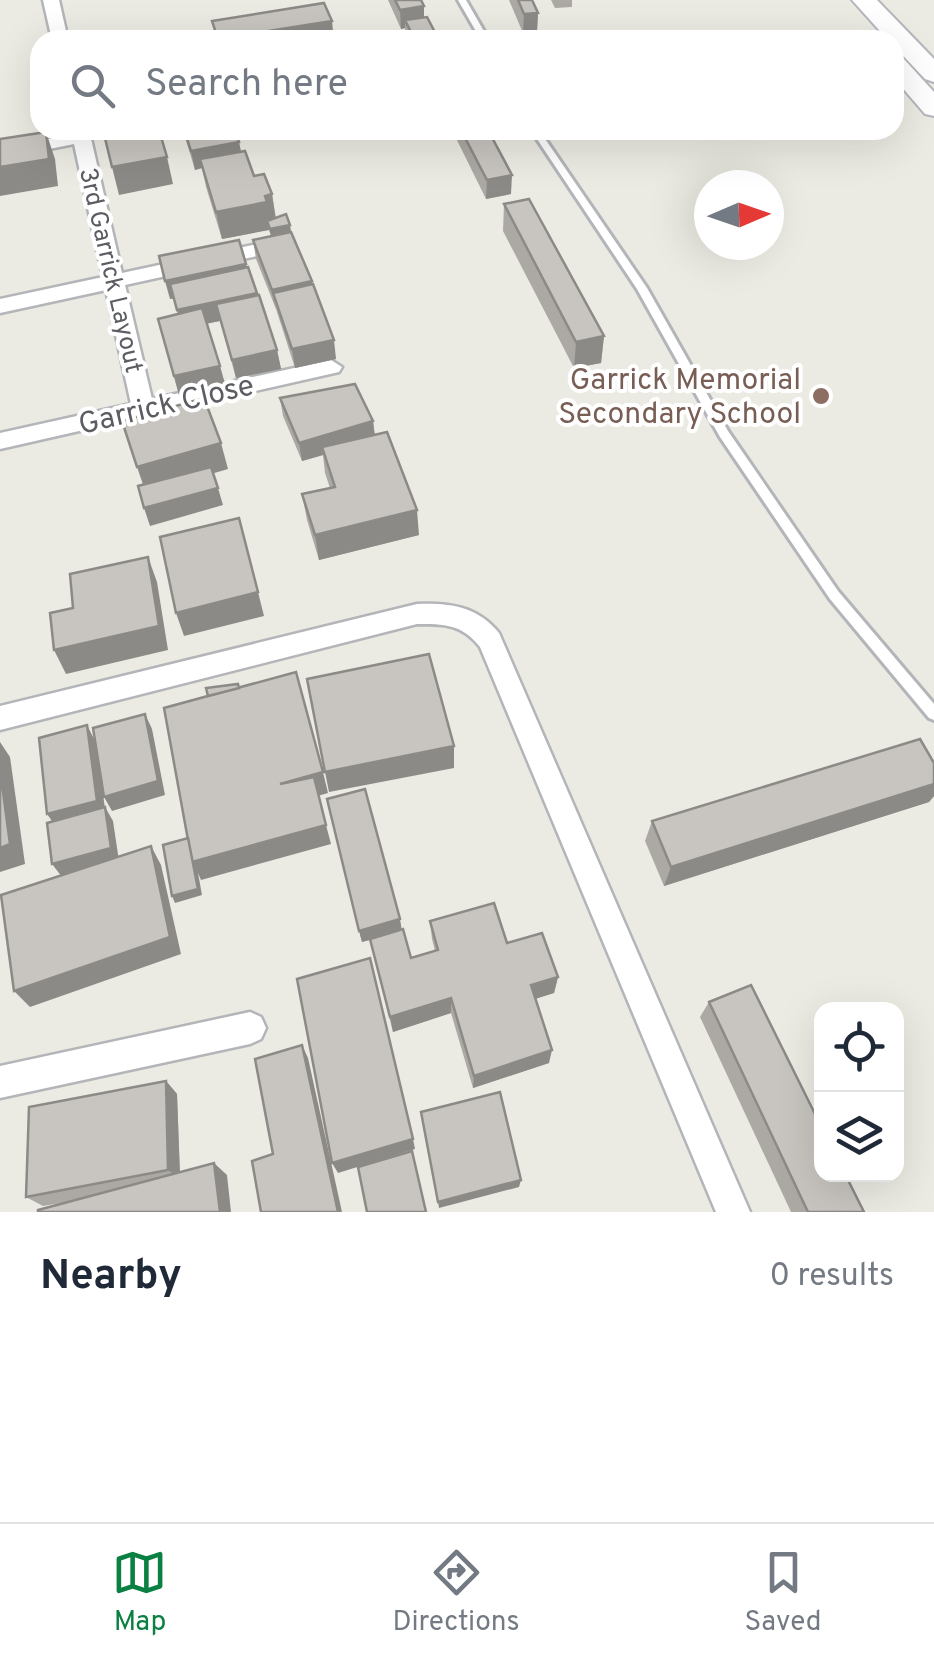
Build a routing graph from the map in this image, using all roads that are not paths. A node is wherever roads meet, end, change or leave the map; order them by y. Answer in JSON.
{"nodes":[{"id":1,"x":51,"y":0,"type":"edge"},
{"id":2,"x":462,"y":0,"type":"edge"},
{"id":3,"x":838,"y":0,"type":"edge"},
{"id":4,"x":864,"y":0,"type":"edge"},
{"id":5,"x":58,"y":30,"type":"edge"},
{"id":6,"x":478,"y":30,"type":"edge"},
{"id":7,"x":865,"y":30,"type":"edge"},
{"id":8,"x":892,"y":30,"type":"edge"},
{"id":9,"x":904,"y":42,"type":"edge"},
{"id":10,"x":904,"y":74,"type":"edge"},
{"id":11,"x":934,"y":74,"type":"edge"},
{"id":12,"x":934,"y":108,"type":"edge"},
{"id":13,"x":57,"y":140,"type":"edge"},
{"id":14,"x":82,"y":140,"type":"edge"},
{"id":15,"x":542,"y":140,"type":"edge"},
{"id":16,"x":0,"y":154,"type":"edge"},
{"id":17,"x":271,"y":247,"type":"edge"},
{"id":18,"x":114,"y":282,"type":"junction"},
{"id":19,"x":0,"y":306,"type":"edge"},
{"id":20,"x":331,"y":367,"type":"dead end"},
{"id":21,"x":143,"y":409,"type":"junction"},
{"id":22,"x":0,"y":441,"type":"edge"},
{"id":23,"x":934,"y":714,"type":"edge"},
{"id":24,"x":0,"y":718,"type":"edge"},
{"id":25,"x":250,"y":1028,"type":"dead end"},
{"id":26,"x":0,"y":1082,"type":"edge"},
{"id":27,"x":734,"y":1212,"type":"edge"}],
"edges":[{"from":1,"to":5,"type":"street"},
{"from":2,"to":6,"type":"lane"},
{"from":3,"to":7,"type":"main road"},
{"from":4,"to":8,"type":"main road"},
{"from":9,"to":11,"type":"main road"},
{"from":10,"to":12,"type":"main road"},
{"from":13,"to":16,"type":"street"},
{"from":14,"to":18,"type":"street","name":"3rd Garrick Layout"},
{"from":15,"to":23,"type":"lane"},
{"from":17,"to":18,"type":"street"},
{"from":18,"to":19,"type":"street"},
{"from":18,"to":21,"type":"street","name":"3rd Garrick Layout"},
{"from":20,"to":21,"type":"street","name":"Garrick Close"},
{"from":21,"to":22,"type":"street","name":"Garrick Close"},
{"from":24,"to":27,"type":"street"},
{"from":25,"to":26,"type":"street"}]}
